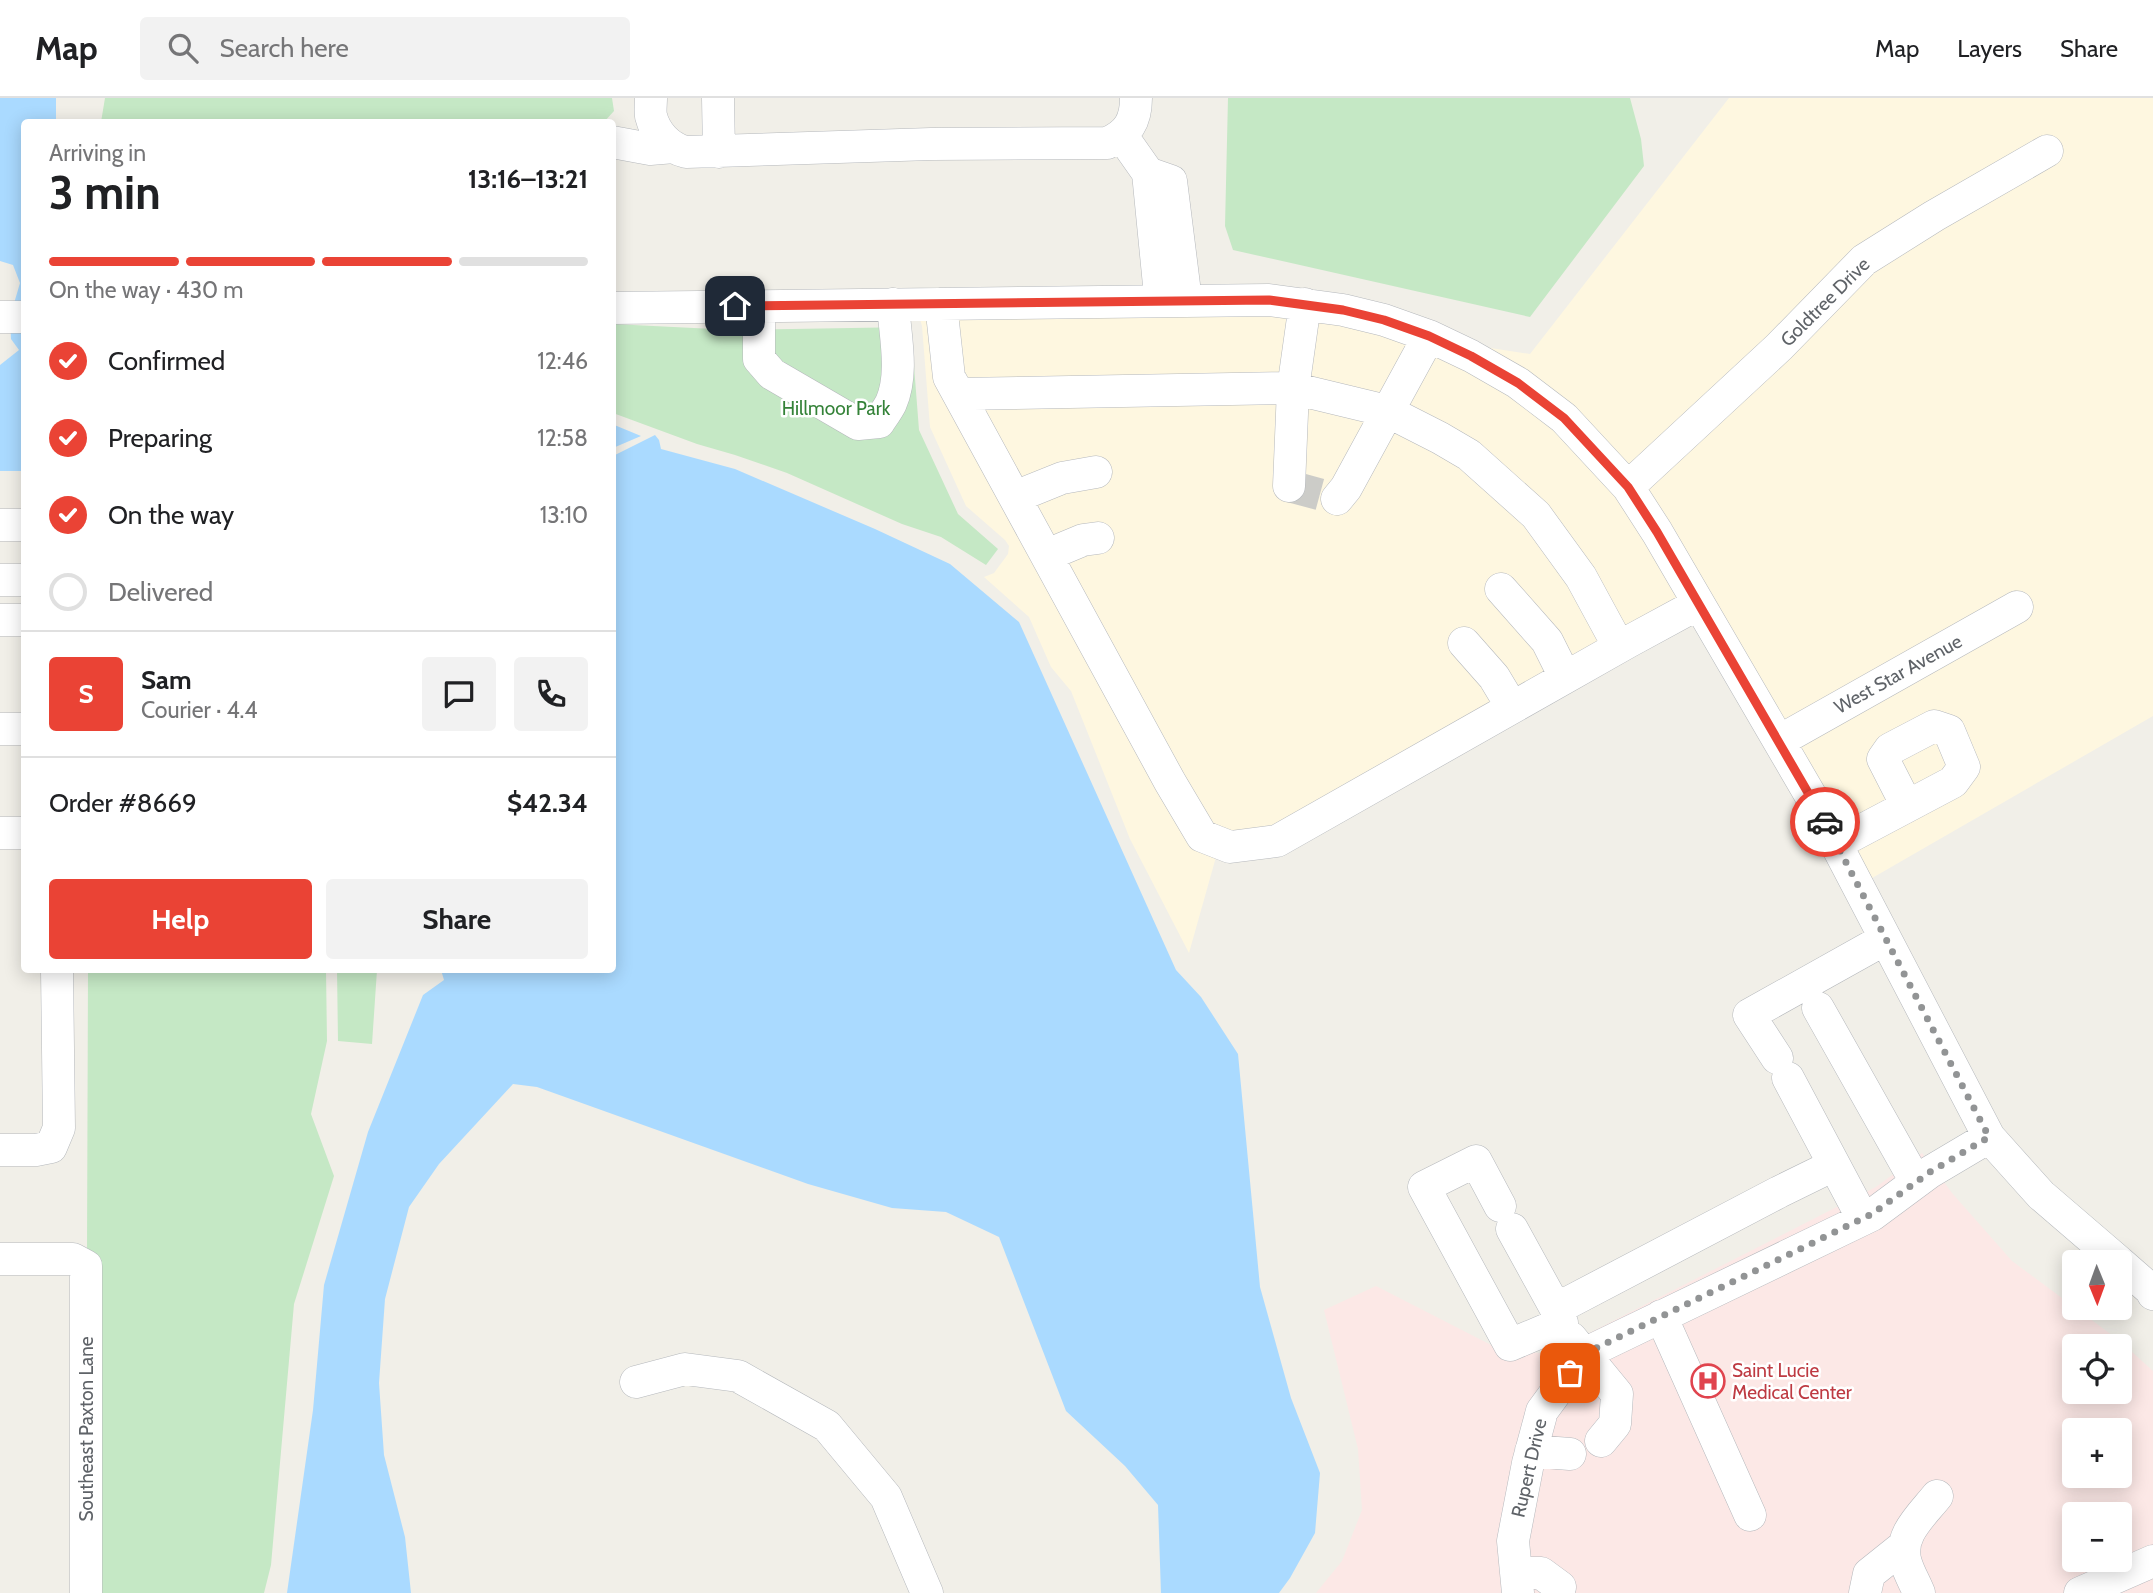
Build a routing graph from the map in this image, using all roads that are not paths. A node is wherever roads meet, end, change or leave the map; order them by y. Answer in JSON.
{"nodes":[{"id":1,"x":651,"y":98,"type":"edge"},
{"id":2,"x":718,"y":98,"type":"edge"},
{"id":3,"x":1136,"y":98,"type":"edge"},
{"id":4,"x":1122,"y":136,"type":"junction"},
{"id":5,"x":616,"y":143,"type":"edge"},
{"id":6,"x":674,"y":148,"type":"junction"},
{"id":7,"x":2047,"y":151,"type":"dead end"},
{"id":8,"x":719,"y":152,"type":"junction"},
{"id":9,"x":1172,"y":298,"type":"junction"},
{"id":10,"x":892,"y":304,"type":"junction"},
{"id":11,"x":942,"y":304,"type":"junction"},
{"id":12,"x":1305,"y":304,"type":"junction"},
{"id":13,"x":759,"y":306,"type":"junction"},
{"id":14,"x":616,"y":308,"type":"edge"},
{"id":15,"x":1429,"y":336,"type":"junction"},
{"id":16,"x":1293,"y":389,"type":"junction"},
{"id":17,"x":959,"y":394,"type":"junction"},
{"id":18,"x":1387,"y":411,"type":"junction"},
{"id":19,"x":1096,"y":472,"type":"dead end"},
{"id":20,"x":1289,"y":486,"type":"dead end"},
{"id":21,"x":1628,"y":487,"type":"junction"},
{"id":22,"x":1015,"y":497,"type":"junction"},
{"id":23,"x":1337,"y":499,"type":"dead end"},
{"id":24,"x":0,"y":525,"type":"edge"},
{"id":25,"x":21,"y":525,"type":"edge"},
{"id":26,"x":1098,"y":538,"type":"dead end"},
{"id":27,"x":1047,"y":555,"type":"junction"},
{"id":28,"x":0,"y":580,"type":"edge"},
{"id":29,"x":21,"y":580,"type":"edge"},
{"id":30,"x":1501,"y":589,"type":"dead end"},
{"id":31,"x":1698,"y":604,"type":"junction"},
{"id":32,"x":2017,"y":607,"type":"dead end"},
{"id":33,"x":21,"y":620,"type":"edge"},
{"id":34,"x":0,"y":621,"type":"edge"},
{"id":35,"x":1464,"y":643,"type":"dead end"},
{"id":36,"x":1619,"y":647,"type":"junction"},
{"id":37,"x":1565,"y":677,"type":"junction"},
{"id":38,"x":1512,"y":707,"type":"junction"},
{"id":39,"x":0,"y":729,"type":"edge"},
{"id":40,"x":21,"y":729,"type":"edge"},
{"id":41,"x":1779,"y":741,"type":"junction"},
{"id":42,"x":1907,"y":806,"type":"dead end"},
{"id":43,"x":0,"y":833,"type":"edge"},
{"id":44,"x":21,"y":833,"type":"edge"},
{"id":45,"x":1836,"y":844,"type":"junction"},
{"id":46,"x":1885,"y":939,"type":"junction"},
{"id":47,"x":57,"y":973,"type":"edge"},
{"id":48,"x":1818,"y":1008,"type":"dead end"},
{"id":49,"x":1989,"y":1137,"type":"junction"},
{"id":50,"x":0,"y":1150,"type":"edge"},
{"id":51,"x":1835,"y":1165,"type":"junction"},
{"id":52,"x":1916,"y":1182,"type":"junction"},
{"id":53,"x":1863,"y":1219,"type":"junction"},
{"id":54,"x":2105,"y":1250,"type":"edge"},
{"id":55,"x":0,"y":1259,"type":"edge"},
{"id":56,"x":2132,"y":1273,"type":"edge"},
{"id":57,"x":2152,"y":1291,"type":"edge"},
{"id":58,"x":1559,"y":1316,"type":"junction"},
{"id":59,"x":1661,"y":1316,"type":"junction"},
{"id":60,"x":1584,"y":1354,"type":"junction"},
{"id":61,"x":636,"y":1382,"type":"dead end"},
{"id":62,"x":1601,"y":1441,"type":"dead end"},
{"id":63,"x":1531,"y":1451,"type":"junction"},
{"id":64,"x":1570,"y":1454,"type":"dead end"},
{"id":65,"x":1937,"y":1496,"type":"dead end"},
{"id":66,"x":1750,"y":1515,"type":"dead end"},
{"id":67,"x":1904,"y":1546,"type":"junction"},
{"id":68,"x":2153,"y":1561,"type":"edge"},
{"id":69,"x":1517,"y":1583,"type":"edge"},
{"id":70,"x":1560,"y":1587,"type":"dead end"},
{"id":71,"x":86,"y":1593,"type":"edge"},
{"id":72,"x":927,"y":1593,"type":"edge"},
{"id":73,"x":1864,"y":1593,"type":"edge"},
{"id":74,"x":1919,"y":1593,"type":"edge"},
{"id":75,"x":2080,"y":1593,"type":"edge"}],
"edges":[{"from":1,"to":6,"type":"street"},
{"from":2,"to":8,"type":"street"},
{"from":3,"to":4,"type":"street"},
{"from":4,"to":8,"type":"street"},
{"from":4,"to":9,"type":"street"},
{"from":5,"to":6,"type":"street"},
{"from":6,"to":8,"type":"street"},
{"from":7,"to":21,"type":"street","name":"Goldtree Drive"},
{"from":9,"to":11,"type":"street"},
{"from":9,"to":12,"type":"street"},
{"from":10,"to":11,"type":"street"},
{"from":10,"to":13,"type":"street"},
{"from":10,"to":13,"type":"street"},
{"from":11,"to":17,"type":"street"},
{"from":12,"to":15,"type":"street"},
{"from":12,"to":16,"type":"street"},
{"from":13,"to":14,"type":"street"},
{"from":15,"to":18,"type":"street"},
{"from":15,"to":21,"type":"street"},
{"from":16,"to":17,"type":"street"},
{"from":16,"to":18,"type":"street"},
{"from":16,"to":20,"type":"street"},
{"from":17,"to":22,"type":"street"},
{"from":18,"to":23,"type":"street"},
{"from":18,"to":36,"type":"street"},
{"from":19,"to":22,"type":"street"},
{"from":21,"to":31,"type":"street"},
{"from":22,"to":27,"type":"street"},
{"from":24,"to":25,"type":"street"},
{"from":26,"to":27,"type":"street"},
{"from":27,"to":38,"type":"street"},
{"from":28,"to":29,"type":"street"},
{"from":30,"to":37,"type":"street"},
{"from":31,"to":36,"type":"street"},
{"from":31,"to":41,"type":"street"},
{"from":32,"to":41,"type":"street","name":"West Star Avenue"},
{"from":33,"to":34,"type":"street"},
{"from":35,"to":38,"type":"street"},
{"from":36,"to":37,"type":"street"},
{"from":37,"to":38,"type":"street"},
{"from":39,"to":40,"type":"street"},
{"from":41,"to":45,"type":"street"},
{"from":42,"to":45,"type":"street"},
{"from":43,"to":44,"type":"street"},
{"from":45,"to":46,"type":"street"},
{"from":46,"to":49,"type":"street"},
{"from":46,"to":51,"type":"street"},
{"from":47,"to":50,"type":"street"},
{"from":48,"to":52,"type":"street"},
{"from":49,"to":52,"type":"street","name":"Rupert Drive"},
{"from":49,"to":54,"type":"street"},
{"from":51,"to":53,"type":"street"},
{"from":51,"to":58,"type":"street"},
{"from":52,"to":53,"type":"street","name":"Rupert Drive"},
{"from":53,"to":59,"type":"street","name":"Rupert Drive"},
{"from":55,"to":71,"type":"street","name":"Southeast Paxton Lane"},
{"from":56,"to":57,"type":"street"},
{"from":58,"to":58,"type":"street"},
{"from":58,"to":60,"type":"street"},
{"from":59,"to":60,"type":"street","name":"Rupert Drive"},
{"from":59,"to":66,"type":"street"},
{"from":60,"to":62,"type":"street"},
{"from":60,"to":63,"type":"street","name":"Rupert Drive"},
{"from":61,"to":72,"type":"street"},
{"from":63,"to":64,"type":"street"},
{"from":63,"to":69,"type":"street","name":"Rupert Drive"},
{"from":65,"to":67,"type":"street"},
{"from":67,"to":73,"type":"street"},
{"from":67,"to":74,"type":"street"},
{"from":68,"to":75,"type":"street"},
{"from":69,"to":70,"type":"street"}]}
